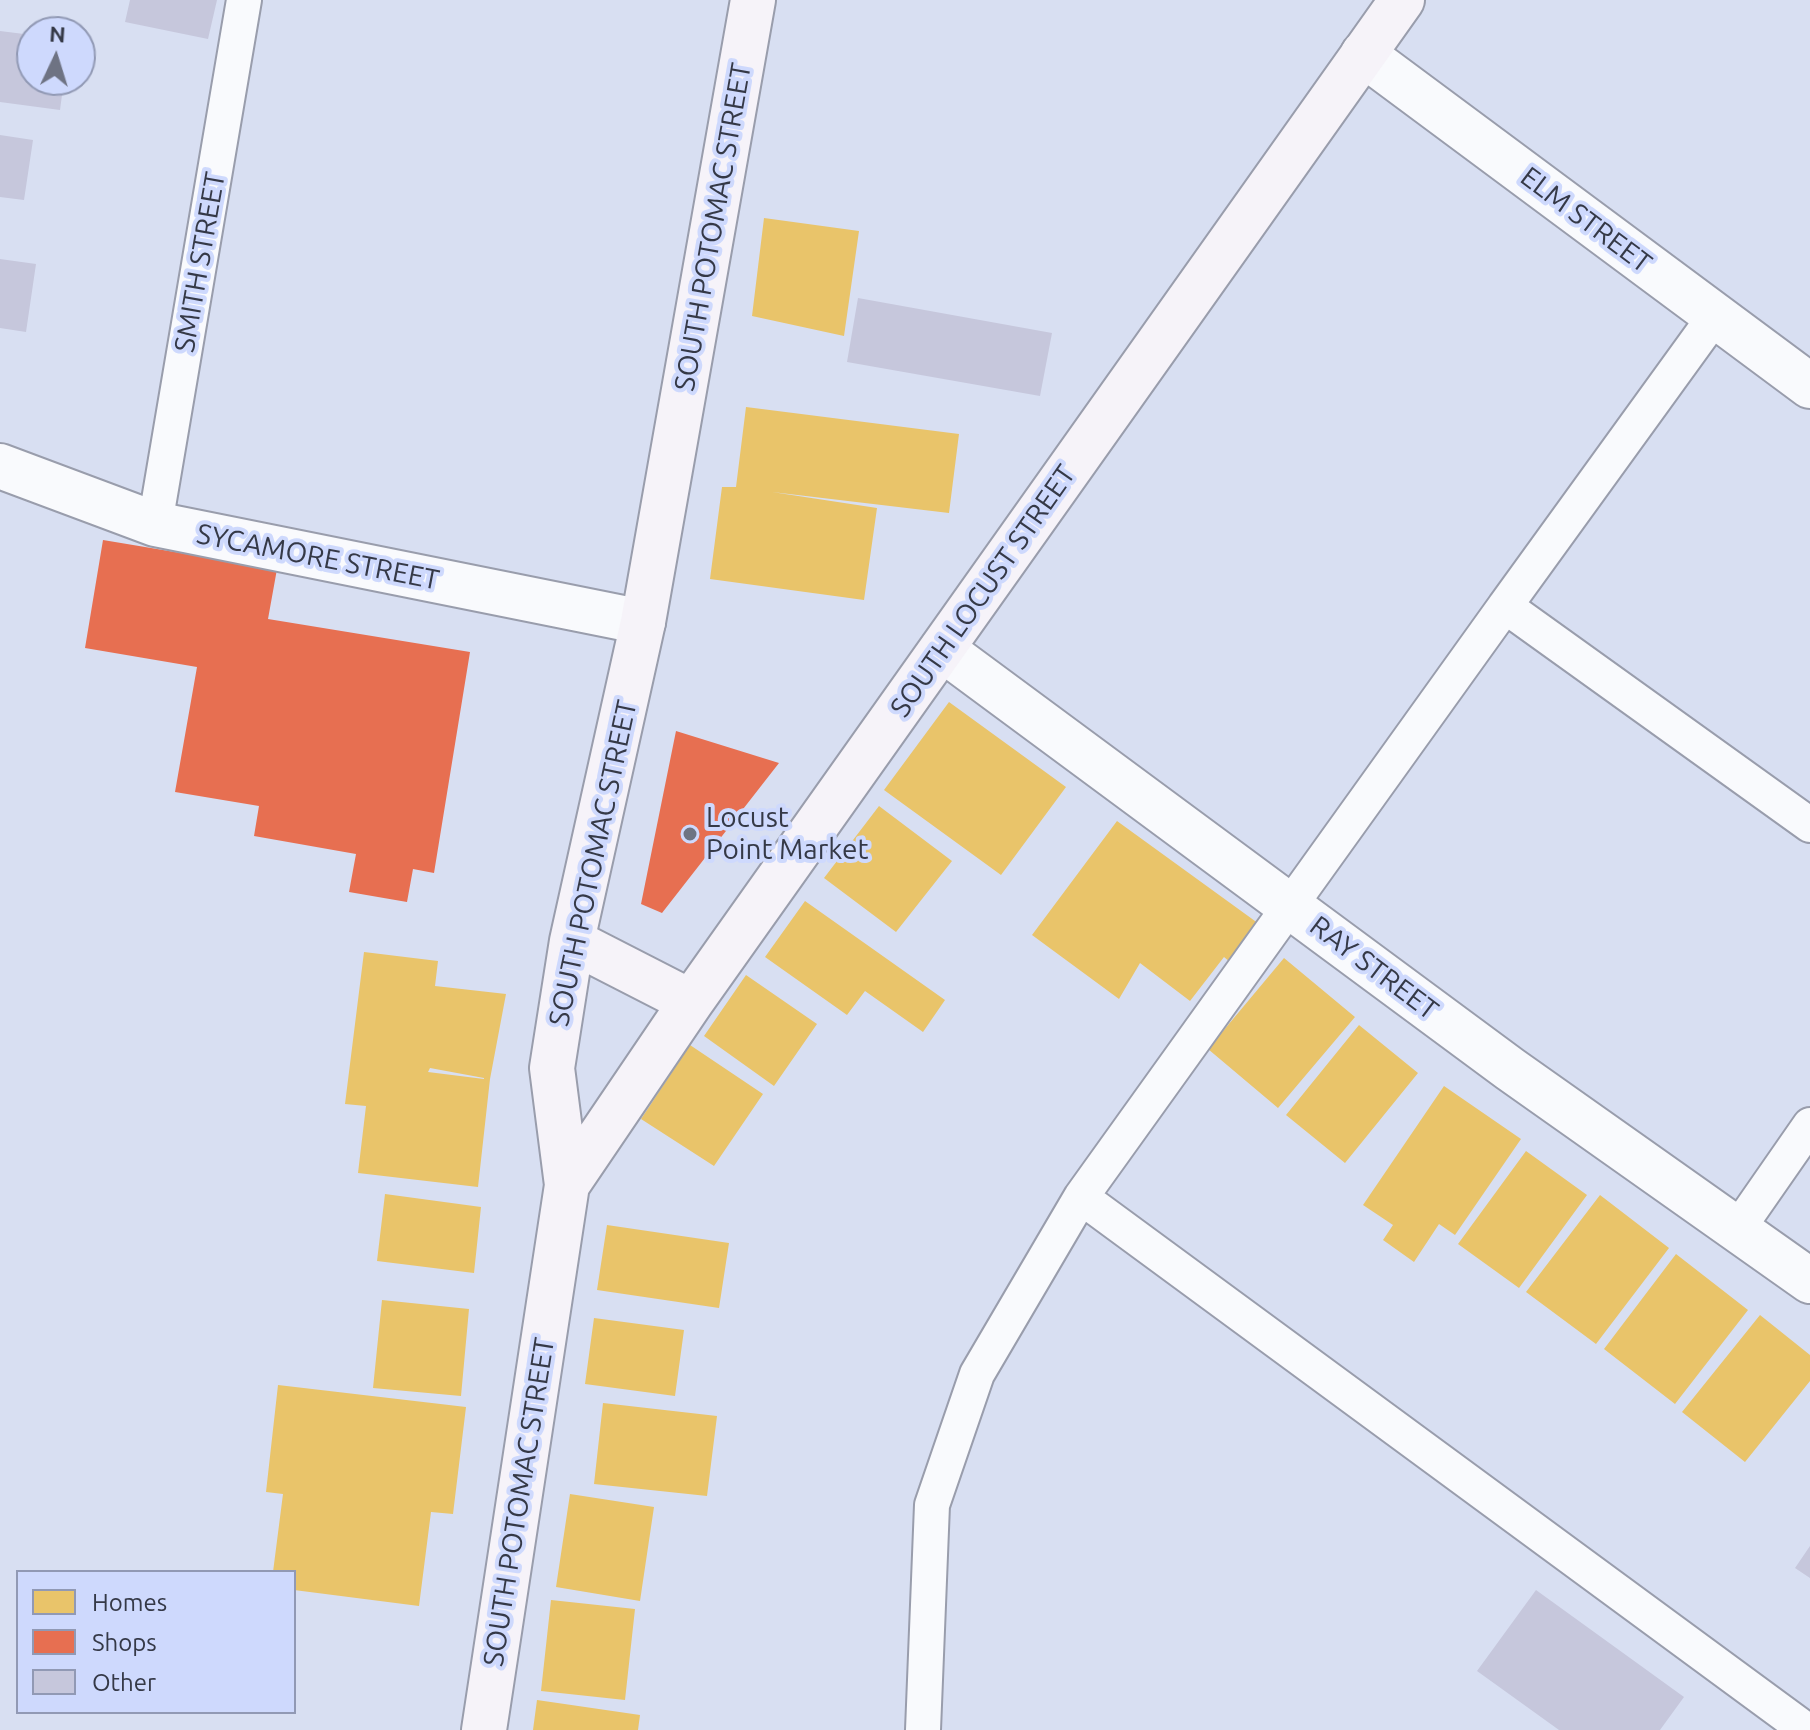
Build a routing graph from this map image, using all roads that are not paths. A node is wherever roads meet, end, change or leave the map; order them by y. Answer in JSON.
{"nodes":[{"id":1,"x":244,"y":0,"type":"edge"},
{"id":2,"x":753,"y":0,"type":"edge"},
{"id":3,"x":1402,"y":0,"type":"edge"},
{"id":4,"x":1363,"y":54,"type":"junction"},
{"id":5,"x":1715,"y":316,"type":"junction"},
{"id":6,"x":1810,"y":386,"type":"edge"},
{"id":7,"x":0,"y":466,"type":"edge"},
{"id":8,"x":155,"y":524,"type":"junction"},
{"id":9,"x":1505,"y":606,"type":"junction"},
{"id":10,"x":643,"y":622,"type":"junction"},
{"id":11,"x":942,"y":649,"type":"junction"},
{"id":12,"x":1810,"y":825,"type":"edge"},
{"id":13,"x":1289,"y":906,"type":"junction"},
{"id":14,"x":572,"y":941,"type":"junction"},
{"id":15,"x":691,"y":1002,"type":"junction"},
{"id":16,"x":1810,"y":1125,"type":"edge"},
{"id":17,"x":567,"y":1185,"type":"junction"},
{"id":18,"x":1081,"y":1197,"type":"junction"},
{"id":19,"x":1737,"y":1230,"type":"junction"},
{"id":20,"x":1810,"y":1281,"type":"edge"},
{"id":21,"x":484,"y":1730,"type":"edge"},
{"id":22,"x":923,"y":1730,"type":"edge"},
{"id":23,"x":1806,"y":1730,"type":"edge"}],
"edges":[{"from":1,"to":8,"type":"lane","name":"SMITH STREET"},
{"from":2,"to":10,"type":"main road","name":"SOUTH POTOMAC STREET"},
{"from":3,"to":4,"type":"main road","name":"SOUTH LOCUST STREET"},
{"from":4,"to":5,"type":"street","name":"ELM STREET"},
{"from":4,"to":11,"type":"main road","name":"SOUTH LOCUST STREET"},
{"from":5,"to":6,"type":"street","name":"ELM STREET"},
{"from":5,"to":9,"type":"lane"},
{"from":7,"to":8,"type":"street","name":"SYCAMORE STREET"},
{"from":8,"to":10,"type":"street","name":"SYCAMORE STREET"},
{"from":9,"to":12,"type":"lane"},
{"from":9,"to":13,"type":"lane"},
{"from":10,"to":14,"type":"main road","name":"SOUTH POTOMAC STREET"},
{"from":11,"to":13,"type":"street","name":"RAY STREET"},
{"from":11,"to":15,"type":"main road","name":"SOUTH LOCUST STREET"},
{"from":13,"to":18,"type":"lane"},
{"from":13,"to":19,"type":"street","name":"RAY STREET"},
{"from":14,"to":15,"type":"main road"},
{"from":14,"to":17,"type":"main road","name":"SOUTH POTOMAC STREET"},
{"from":15,"to":17,"type":"main road","name":"SOUTH LOCUST STREET"},
{"from":16,"to":19,"type":"lane"},
{"from":17,"to":21,"type":"main road","name":"SOUTH POTOMAC STREET"},
{"from":18,"to":22,"type":"lane"},
{"from":18,"to":23,"type":"lane"},
{"from":19,"to":20,"type":"street","name":"RAY STREET"}]}
